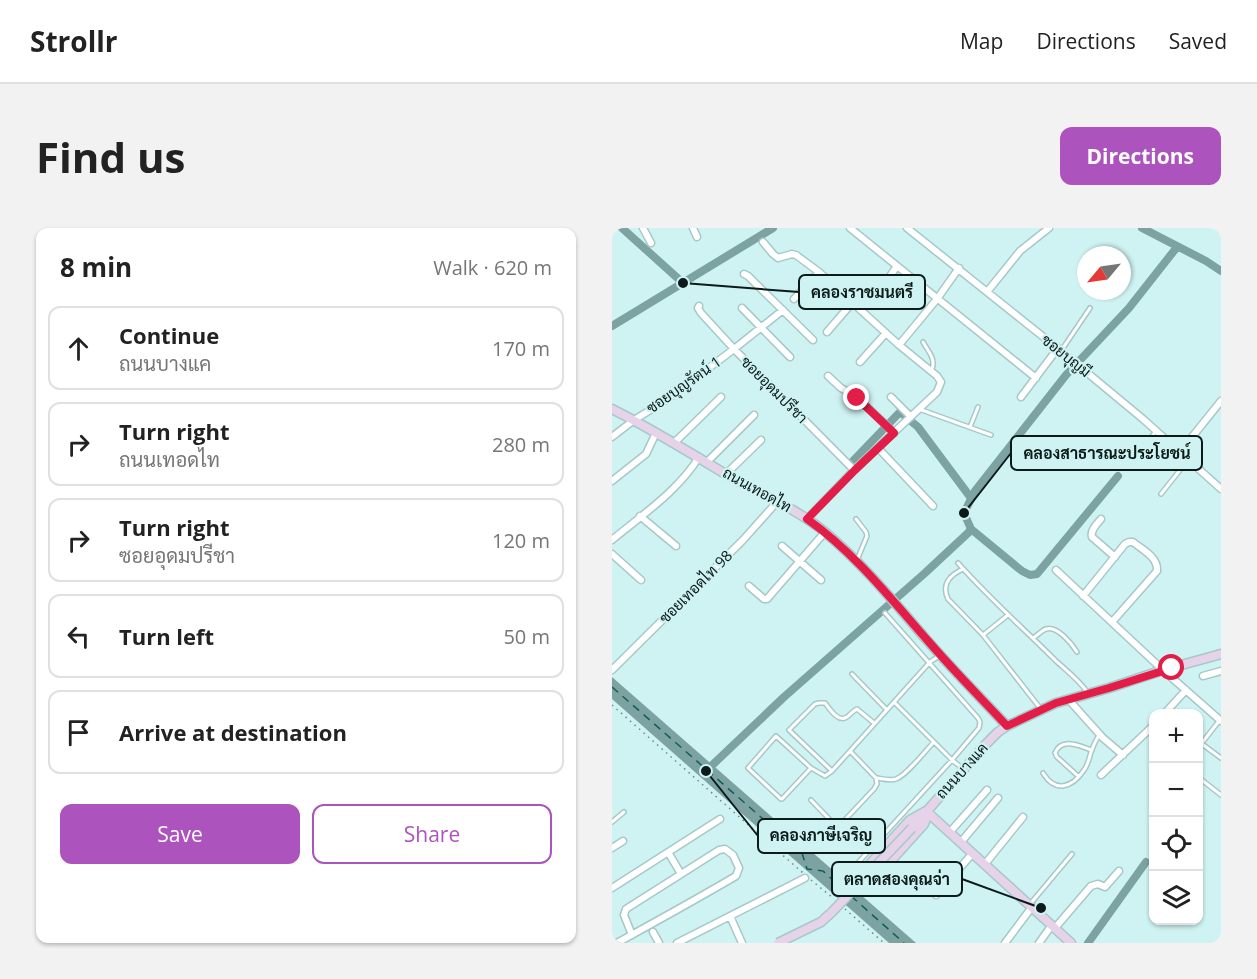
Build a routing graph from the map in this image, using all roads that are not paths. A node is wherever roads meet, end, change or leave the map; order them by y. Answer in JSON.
{"nodes":[{"id":1,"x":643,"y":228,"type":"edge"},
{"id":2,"x":693,"y":228,"type":"edge"},
{"id":3,"x":850,"y":228,"type":"edge"},
{"id":4,"x":907,"y":228,"type":"edge"},
{"id":5,"x":1049,"y":228,"type":"edge"},
{"id":6,"x":697,"y":237,"type":"dead end"},
{"id":7,"x":763,"y":242,"type":"dead end"},
{"id":8,"x":651,"y":243,"type":"dead end"},
{"id":9,"x":897,"y":266,"type":"junction"},
{"id":10,"x":959,"y":268,"type":"junction"},
{"id":11,"x":819,"y":272,"type":"junction"},
{"id":12,"x":744,"y":274,"type":"dead end"},
{"id":13,"x":888,"y":279,"type":"dead end"},
{"id":14,"x":987,"y":292,"type":"junction"},
{"id":15,"x":794,"y":299,"type":"dead end"},
{"id":16,"x":937,"y":299,"type":"junction"},
{"id":17,"x":852,"y":303,"type":"junction"},
{"id":18,"x":699,"y":306,"type":"dead end"},
{"id":19,"x":742,"y":308,"type":"dead end"},
{"id":20,"x":1090,"y":308,"type":"dead end"},
{"id":21,"x":783,"y":310,"type":"junction"},
{"id":22,"x":760,"y":328,"type":"junction"},
{"id":23,"x":827,"y":332,"type":"dead end"},
{"id":24,"x":886,"y":333,"type":"junction"},
{"id":25,"x":813,"y":340,"type":"dead end"},
{"id":26,"x":923,"y":342,"type":"dead end"},
{"id":27,"x":899,"y":345,"type":"junction"},
{"id":28,"x":734,"y":349,"type":"junction"},
{"id":29,"x":1059,"y":350,"type":"junction"},
{"id":30,"x":790,"y":357,"type":"dead end"},
{"id":31,"x":860,"y":362,"type":"dead end"},
{"id":32,"x":931,"y":371,"type":"junction"},
{"id":33,"x":828,"y":376,"type":"dead end"},
{"id":34,"x":1036,"y":378,"type":"junction"},
{"id":35,"x":891,"y":396,"type":"dead end"},
{"id":36,"x":721,"y":397,"type":"dead end"},
{"id":37,"x":1021,"y":397,"type":"dead end"},
{"id":38,"x":1221,"y":400,"type":"edge"},
{"id":39,"x":978,"y":407,"type":"dead end"},
{"id":40,"x":612,"y":409,"type":"edge"},
{"id":41,"x":920,"y":409,"type":"junction"},
{"id":42,"x":754,"y":415,"type":"dead end"},
{"id":43,"x":911,"y":417,"type":"junction"},
{"id":44,"x":634,"y":420,"type":"junction"},
{"id":45,"x":970,"y":427,"type":"junction"},
{"id":46,"x":1156,"y":430,"type":"junction"},
{"id":47,"x":656,"y":433,"type":"junction"},
{"id":48,"x":894,"y":433,"type":"junction"},
{"id":49,"x":991,"y":435,"type":"dead end"},
{"id":50,"x":612,"y":437,"type":"edge"},
{"id":51,"x":761,"y":440,"type":"dead end"},
{"id":52,"x":674,"y":443,"type":"junction"},
{"id":53,"x":878,"y":448,"type":"junction"},
{"id":54,"x":1179,"y":452,"type":"junction"},
{"id":55,"x":1138,"y":455,"type":"dead end"},
{"id":56,"x":703,"y":460,"type":"junction"},
{"id":57,"x":1188,"y":460,"type":"junction"},
{"id":58,"x":855,"y":470,"type":"junction"},
{"id":59,"x":726,"y":474,"type":"junction"},
{"id":60,"x":612,"y":481,"type":"edge"},
{"id":61,"x":1220,"y":486,"type":"edge"},
{"id":62,"x":1161,"y":494,"type":"dead end"},
{"id":63,"x":777,"y":502,"type":"junction"},
{"id":64,"x":933,"y":506,"type":"dead end"},
{"id":65,"x":640,"y":516,"type":"junction"},
{"id":66,"x":807,"y":519,"type":"junction"},
{"id":67,"x":856,"y":519,"type":"dead end"},
{"id":68,"x":1101,"y":519,"type":"dead end"},
{"id":69,"x":825,"y":532,"type":"junction"},
{"id":70,"x":612,"y":540,"type":"edge"},
{"id":71,"x":676,"y":546,"type":"dead end"},
{"id":72,"x":782,"y":546,"type":"dead end"},
{"id":73,"x":612,"y":554,"type":"edge"},
{"id":74,"x":1115,"y":557,"type":"junction"},
{"id":75,"x":800,"y":562,"type":"junction"},
{"id":76,"x":856,"y":562,"type":"junction"},
{"id":77,"x":958,"y":563,"type":"dead end"},
{"id":78,"x":963,"y":569,"type":"junction"},
{"id":79,"x":1056,"y":570,"type":"dead end"},
{"id":80,"x":641,"y":580,"type":"dead end"},
{"id":81,"x":821,"y":580,"type":"dead end"},
{"id":82,"x":749,"y":586,"type":"dead end"},
{"id":83,"x":1083,"y":596,"type":"junction"},
{"id":84,"x":885,"y":613,"type":"dead end"},
{"id":85,"x":1008,"y":615,"type":"junction"},
{"id":86,"x":1112,"y":622,"type":"junction"},
{"id":87,"x":983,"y":635,"type":"junction"},
{"id":88,"x":1033,"y":638,"type":"junction"},
{"id":89,"x":1077,"y":652,"type":"dead end"},
{"id":90,"x":1221,"y":654,"type":"edge"},
{"id":91,"x":940,"y":655,"type":"junction"},
{"id":92,"x":930,"y":662,"type":"junction"},
{"id":93,"x":612,"y":670,"type":"edge"},
{"id":94,"x":1163,"y":670,"type":"junction"},
{"id":95,"x":1221,"y":671,"type":"edge"},
{"id":96,"x":852,"y":674,"type":"dead end"},
{"id":97,"x":1203,"y":676,"type":"dead end"},
{"id":98,"x":1186,"y":690,"type":"junction"},
{"id":99,"x":1088,"y":694,"type":"junction"},
{"id":100,"x":1068,"y":699,"type":"junction"},
{"id":101,"x":894,"y":702,"type":"junction"},
{"id":102,"x":1169,"y":709,"type":"edge"},
{"id":103,"x":887,"y":710,"type":"junction"},
{"id":104,"x":1041,"y":710,"type":"junction"},
{"id":105,"x":1220,"y":720,"type":"edge"},
{"id":106,"x":874,"y":723,"type":"junction"},
{"id":107,"x":1007,"y":726,"type":"junction"},
{"id":108,"x":1149,"y":730,"type":"edge"},
{"id":109,"x":1099,"y":735,"type":"junction"},
{"id":110,"x":934,"y":742,"type":"junction"},
{"id":111,"x":1203,"y":743,"type":"edge"},
{"id":112,"x":1203,"y":745,"type":"edge"},
{"id":113,"x":1092,"y":750,"type":"junction"},
{"id":114,"x":850,"y":752,"type":"junction"},
{"id":115,"x":1123,"y":755,"type":"junction"},
{"id":116,"x":1221,"y":758,"type":"edge"},
{"id":117,"x":952,"y":760,"type":"junction"},
{"id":118,"x":811,"y":768,"type":"junction"},
{"id":119,"x":963,"y":769,"type":"junction"},
{"id":120,"x":832,"y":771,"type":"junction"},
{"id":121,"x":1043,"y":773,"type":"dead end"},
{"id":122,"x":1101,"y":775,"type":"dead end"},
{"id":123,"x":1078,"y":776,"type":"junction"},
{"id":124,"x":876,"y":778,"type":"junction"},
{"id":125,"x":1203,"y":781,"type":"edge"},
{"id":126,"x":987,"y":790,"type":"dead end"},
{"id":127,"x":1221,"y":795,"type":"edge"},
{"id":128,"x":998,"y":798,"type":"dead end"},
{"id":129,"x":811,"y":800,"type":"dead end"},
{"id":130,"x":926,"y":811,"type":"junction"},
{"id":131,"x":624,"y":812,"type":"dead end"},
{"id":132,"x":1023,"y":817,"type":"dead end"},
{"id":133,"x":720,"y":819,"type":"dead end"},
{"id":134,"x":612,"y":822,"type":"edge"},
{"id":135,"x":950,"y":832,"type":"junction"},
{"id":136,"x":623,"y":841,"type":"dead end"},
{"id":137,"x":961,"y":842,"type":"junction"},
{"id":138,"x":612,"y":848,"type":"edge"},
{"id":139,"x":668,"y":852,"type":"junction"},
{"id":140,"x":973,"y":853,"type":"junction"},
{"id":141,"x":1072,"y":854,"type":"dead end"},
{"id":142,"x":986,"y":864,"type":"junction"},
{"id":143,"x":855,"y":867,"type":"dead end"},
{"id":144,"x":1119,"y":871,"type":"dead end"},
{"id":145,"x":681,"y":874,"type":"junction"},
{"id":146,"x":805,"y":878,"type":"dead end"},
{"id":147,"x":612,"y":888,"type":"edge"},
{"id":148,"x":936,"y":894,"type":"dead end"},
{"id":149,"x":1031,"y":906,"type":"junction"},
{"id":150,"x":730,"y":916,"type":"junction"},
{"id":151,"x":1053,"y":927,"type":"junction"},
{"id":152,"x":653,"y":932,"type":"dead end"},
{"id":153,"x":632,"y":935,"type":"junction"},
{"id":154,"x":1063,"y":935,"type":"junction"},
{"id":155,"x":617,"y":943,"type":"edge"},
{"id":156,"x":659,"y":943,"type":"edge"},
{"id":157,"x":677,"y":943,"type":"edge"},
{"id":158,"x":742,"y":943,"type":"edge"},
{"id":159,"x":778,"y":943,"type":"edge"},
{"id":160,"x":1005,"y":943,"type":"edge"},
{"id":161,"x":1039,"y":943,"type":"edge"},
{"id":162,"x":1057,"y":943,"type":"edge"},
{"id":163,"x":1071,"y":943,"type":"edge"}],
"edges":[{"from":1,"to":8,"type":"street"},
{"from":2,"to":6,"type":"street"},
{"from":3,"to":9,"type":"street"},
{"from":4,"to":10,"type":"street","name":"ซอยบุญมี"},
{"from":5,"to":14,"type":"street"},
{"from":7,"to":11,"type":"street"},
{"from":9,"to":13,"type":"street"},
{"from":9,"to":16,"type":"street"},
{"from":10,"to":14,"type":"street","name":"ซอยบุญมี"},
{"from":10,"to":16,"type":"street"},
{"from":11,"to":15,"type":"street"},
{"from":11,"to":17,"type":"street"},
{"from":12,"to":21,"type":"street"},
{"from":14,"to":29,"type":"street","name":"ซอยบุญมี"},
{"from":16,"to":27,"type":"street"},
{"from":16,"to":34,"type":"street"},
{"from":17,"to":23,"type":"street"},
{"from":17,"to":24,"type":"street"},
{"from":18,"to":28,"type":"street","name":"ซอยอุดมปรีชา"},
{"from":19,"to":22,"type":"street"},
{"from":20,"to":29,"type":"lane"},
{"from":21,"to":22,"type":"street","name":"ซอยบุญรัตน์ 1"},
{"from":21,"to":25,"type":"street"},
{"from":22,"to":28,"type":"street","name":"ซอยบุญรัตน์ 1"},
{"from":22,"to":30,"type":"street"},
{"from":24,"to":27,"type":"street"},
{"from":24,"to":31,"type":"street"},
{"from":26,"to":32,"type":"lane"},
{"from":27,"to":32,"type":"street"},
{"from":28,"to":44,"type":"street","name":"ซอยบุญรัตน์ 1"},
{"from":28,"to":58,"type":"street","name":"ซอยอุดมปรีชา"},
{"from":29,"to":34,"type":"street"},
{"from":29,"to":46,"type":"street","name":"ซอยบุญมี"},
{"from":32,"to":41,"type":"street"},
{"from":33,"to":48,"type":"street"},
{"from":34,"to":37,"type":"street"},
{"from":35,"to":43,"type":"street"},
{"from":36,"to":52,"type":"street"},
{"from":38,"to":54,"type":"street"},
{"from":39,"to":45,"type":"lane"},
{"from":40,"to":44,"type":"main road","name":"ถนนเทอดไท"},
{"from":41,"to":43,"type":"street"},
{"from":41,"to":45,"type":"lane"},
{"from":42,"to":56,"type":"street"},
{"from":43,"to":48,"type":"street"},
{"from":44,"to":47,"type":"main road","name":"ถนนเทอดไท"},
{"from":44,"to":50,"type":"street","name":"ซอยบุญรัตน์ 1"},
{"from":45,"to":49,"type":"lane"},
{"from":46,"to":54,"type":"street","name":"ซอยบุญมี"},
{"from":46,"to":55,"type":"lane"},
{"from":47,"to":52,"type":"main road","name":"ถนนเทอดไท"},
{"from":47,"to":60,"type":"street"},
{"from":48,"to":53,"type":"street"},
{"from":51,"to":59,"type":"street"},
{"from":52,"to":56,"type":"main road","name":"ถนนเทอดไท"},
{"from":53,"to":58,"type":"street"},
{"from":53,"to":64,"type":"street"},
{"from":54,"to":57,"type":"street","name":"ซอยบุญมี"},
{"from":56,"to":59,"type":"main road","name":"ถนนเทอดไท"},
{"from":56,"to":65,"type":"street"},
{"from":57,"to":61,"type":"street","name":"ซอยบุญมี"},
{"from":57,"to":62,"type":"lane"},
{"from":58,"to":66,"type":"street"},
{"from":59,"to":63,"type":"main road","name":"ถนนเทอดไท"},
{"from":63,"to":66,"type":"main road","name":"ถนนเทอดไท"},
{"from":63,"to":93,"type":"street","name":"ซอยเทอดไท 98"},
{"from":65,"to":70,"type":"street"},
{"from":65,"to":71,"type":"street"},
{"from":66,"to":69,"type":"main road","name":"ถนนเทอดไท"},
{"from":67,"to":76,"type":"lane"},
{"from":68,"to":74,"type":"street"},
{"from":69,"to":75,"type":"street"},
{"from":69,"to":76,"type":"main road","name":"ถนนเทอดไท"},
{"from":72,"to":75,"type":"street"},
{"from":73,"to":80,"type":"street"},
{"from":74,"to":83,"type":"street"},
{"from":74,"to":86,"type":"street"},
{"from":75,"to":81,"type":"street"},
{"from":75,"to":82,"type":"street"},
{"from":76,"to":91,"type":"main road","name":"ถนนเทอดไท"},
{"from":77,"to":78,"type":"lane"},
{"from":78,"to":85,"type":"lane"},
{"from":78,"to":87,"type":"lane"},
{"from":79,"to":83,"type":"street"},
{"from":83,"to":86,"type":"street"},
{"from":84,"to":92,"type":"lane"},
{"from":85,"to":87,"type":"lane"},
{"from":85,"to":88,"type":"lane"},
{"from":86,"to":94,"type":"street"},
{"from":87,"to":104,"type":"lane"},
{"from":88,"to":89,"type":"lane"},
{"from":88,"to":99,"type":"lane"},
{"from":90,"to":94,"type":"main road","name":"ถนนบางแค"},
{"from":91,"to":92,"type":"lane"},
{"from":91,"to":107,"type":"main road","name":"ถนนเทอดไท"},
{"from":92,"to":101,"type":"lane"},
{"from":92,"to":117,"type":"lane"},
{"from":94,"to":98,"type":"street"},
{"from":94,"to":99,"type":"main road","name":"ถนนบางแค"},
{"from":95,"to":97,"type":"street"},
{"from":96,"to":103,"type":"lane"},
{"from":98,"to":102,"type":"street"},
{"from":98,"to":105,"type":"street"},
{"from":99,"to":100,"type":"main road","name":"ถนนบางแค"},
{"from":100,"to":104,"type":"main road","name":"ถนนบางแค"},
{"from":100,"to":109,"type":"street"},
{"from":101,"to":103,"type":"lane"},
{"from":101,"to":110,"type":"lane"},
{"from":103,"to":106,"type":"lane"},
{"from":104,"to":107,"type":"main road","name":"ถนนบางแค"},
{"from":105,"to":111,"type":"lane"},
{"from":106,"to":114,"type":"lane"},
{"from":106,"to":120,"type":"lane"},
{"from":107,"to":119,"type":"main road","name":"ถนนบางแค"},
{"from":108,"to":115,"type":"street"},
{"from":109,"to":113,"type":"lane"},
{"from":109,"to":115,"type":"street"},
{"from":110,"to":117,"type":"lane"},
{"from":110,"to":124,"type":"lane"},
{"from":112,"to":116,"type":"lane"},
{"from":113,"to":123,"type":"lane"},
{"from":113,"to":123,"type":"lane"},
{"from":114,"to":120,"type":"lane"},
{"from":114,"to":124,"type":"lane"},
{"from":115,"to":122,"type":"street"},
{"from":117,"to":119,"type":"lane"},
{"from":117,"to":143,"type":"lane"},
{"from":118,"to":118,"type":"lane"},
{"from":118,"to":120,"type":"lane"},
{"from":119,"to":130,"type":"main road","name":"ถนนบางแค"},
{"from":121,"to":123,"type":"lane"},
{"from":124,"to":129,"type":"lane"},
{"from":125,"to":127,"type":"lane"},
{"from":126,"to":135,"type":"street"},
{"from":128,"to":137,"type":"street"},
{"from":130,"to":130,"type":"main road"},
{"from":130,"to":135,"type":"main road"},
{"from":130,"to":159,"type":"main road","name":"ถนนบางแค","bridge":true},
{"from":131,"to":134,"type":"lane"},
{"from":132,"to":142,"type":"street"},
{"from":133,"to":139,"type":"street"},
{"from":135,"to":137,"type":"main road"},
{"from":136,"to":138,"type":"street"},
{"from":137,"to":140,"type":"main road"},
{"from":139,"to":145,"type":"street"},
{"from":139,"to":147,"type":"street"},
{"from":140,"to":142,"type":"main road"},
{"from":140,"to":148,"type":"street"},
{"from":141,"to":149,"type":"lane"},
{"from":142,"to":149,"type":"main road"},
{"from":144,"to":151,"type":"street"},
{"from":145,"to":153,"type":"street"},
{"from":145,"to":153,"type":"street"},
{"from":146,"to":150,"type":"street"},
{"from":149,"to":151,"type":"main road"},
{"from":149,"to":160,"type":"street"},
{"from":150,"to":157,"type":"street"},
{"from":150,"to":158,"type":"street"},
{"from":151,"to":154,"type":"main road"},
{"from":151,"to":161,"type":"street"},
{"from":152,"to":156,"type":"street"},
{"from":153,"to":155,"type":"street"},
{"from":154,"to":162,"type":"lane"},
{"from":154,"to":163,"type":"main road"}]}
